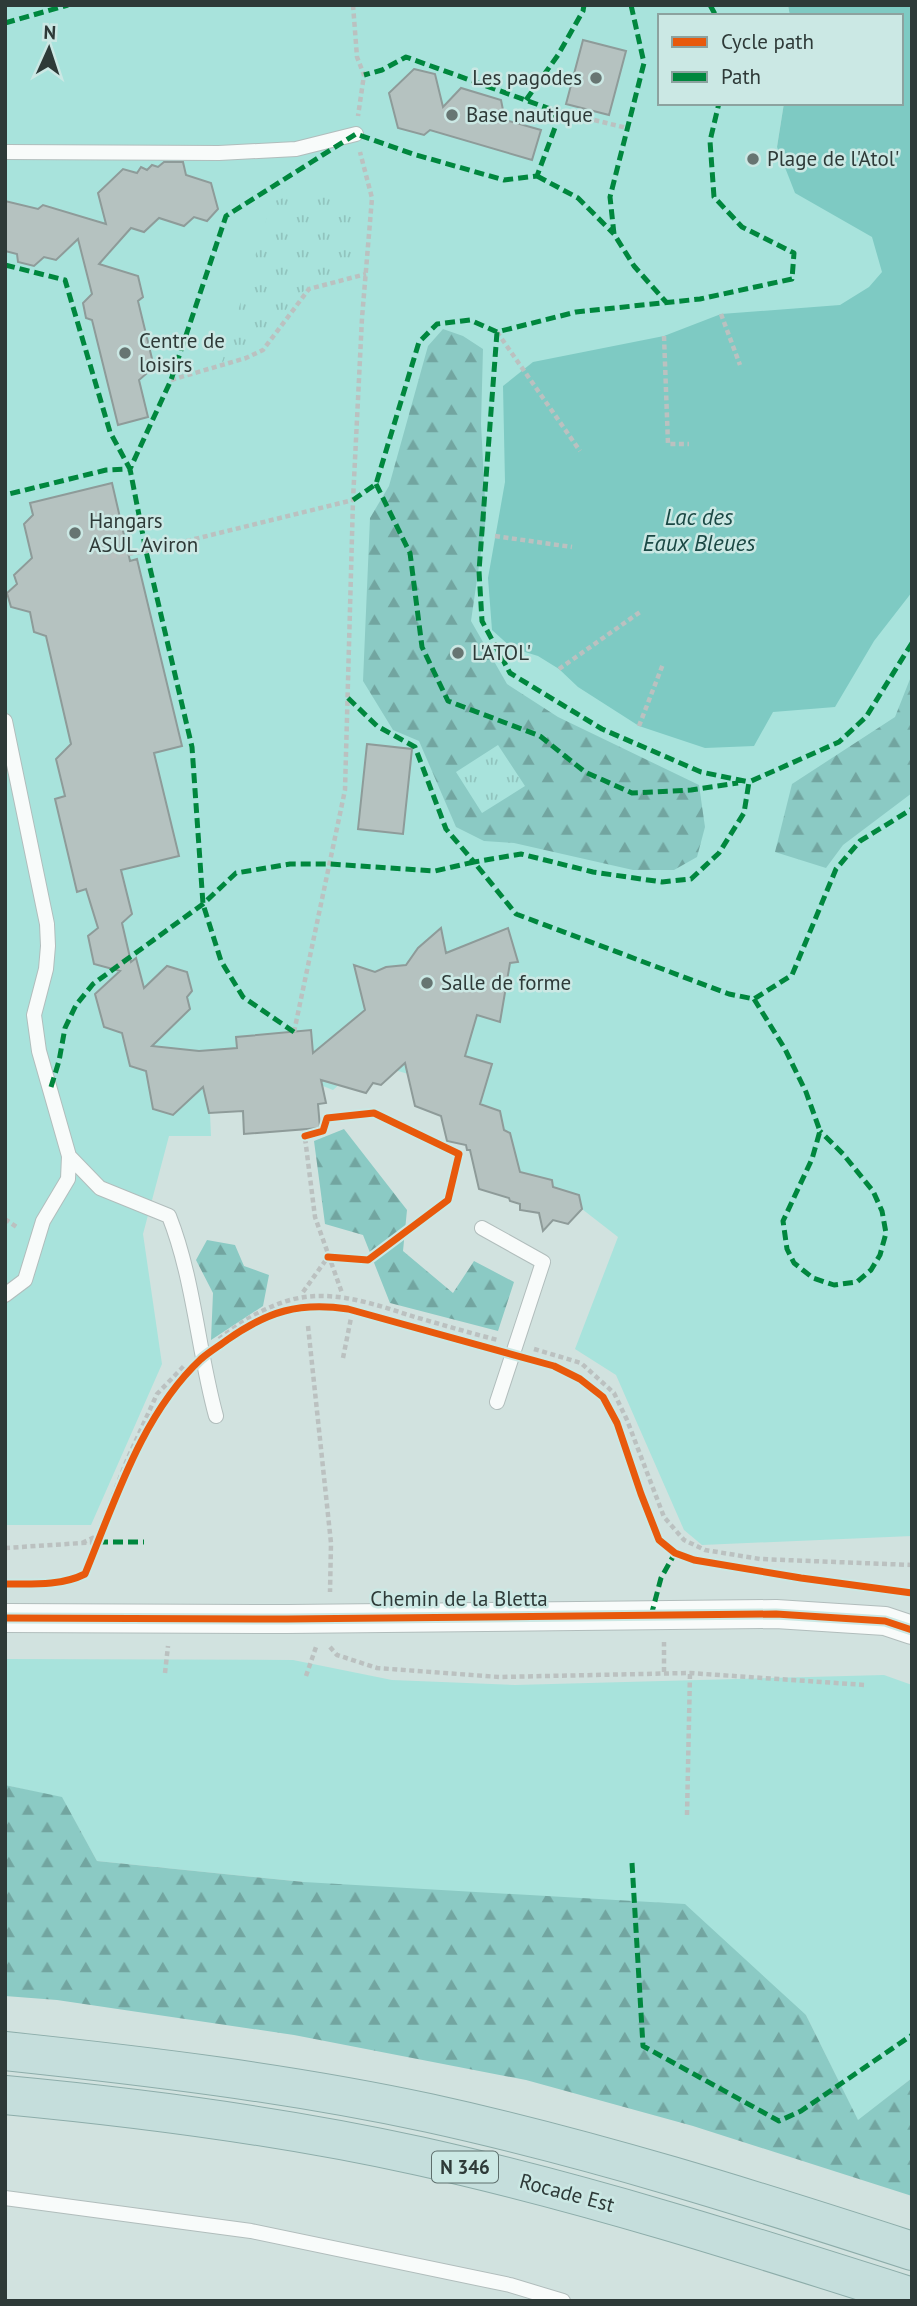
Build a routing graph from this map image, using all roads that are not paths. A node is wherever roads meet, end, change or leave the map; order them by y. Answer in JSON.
{"nodes":[{"id":1,"x":356,"y":134,"type":"road end"},
{"id":2,"x":5,"y":152,"type":"edge"},
{"id":3,"x":5,"y":721,"type":"edge"},
{"id":4,"x":69,"y":1156,"type":"junction"},
{"id":5,"x":482,"y":1228,"type":"dead end"},
{"id":6,"x":5,"y":1295,"type":"edge"},
{"id":7,"x":497,"y":1402,"type":"dead end"},
{"id":8,"x":216,"y":1416,"type":"dead end"},
{"id":9,"x":5,"y":1618,"type":"edge"},
{"id":10,"x":912,"y":1630,"type":"edge"},
{"id":11,"x":5,"y":2051,"type":"edge"},
{"id":12,"x":5,"y":2095,"type":"edge"},
{"id":13,"x":5,"y":2198,"type":"edge"},
{"id":14,"x":912,"y":2251,"type":"edge"},
{"id":15,"x":912,"y":2297,"type":"edge"},
{"id":16,"x":563,"y":2301,"type":"edge"}],
"edges":[{"from":1,"to":2,"type":"lane"},
{"from":3,"to":4,"type":"lane"},
{"from":4,"to":6,"type":"lane"},
{"from":4,"to":8,"type":"lane"},
{"from":5,"to":7,"type":"lane"},
{"from":9,"to":10,"type":"street","name":"Chemin de la Bletta"},
{"from":11,"to":14,"type":"highway","name":"Rocade Est","number":"N 346"},
{"from":12,"to":15,"type":"highway","name":"Rocade Est","number":"N 346"},
{"from":13,"to":16,"type":"lane"}]}
